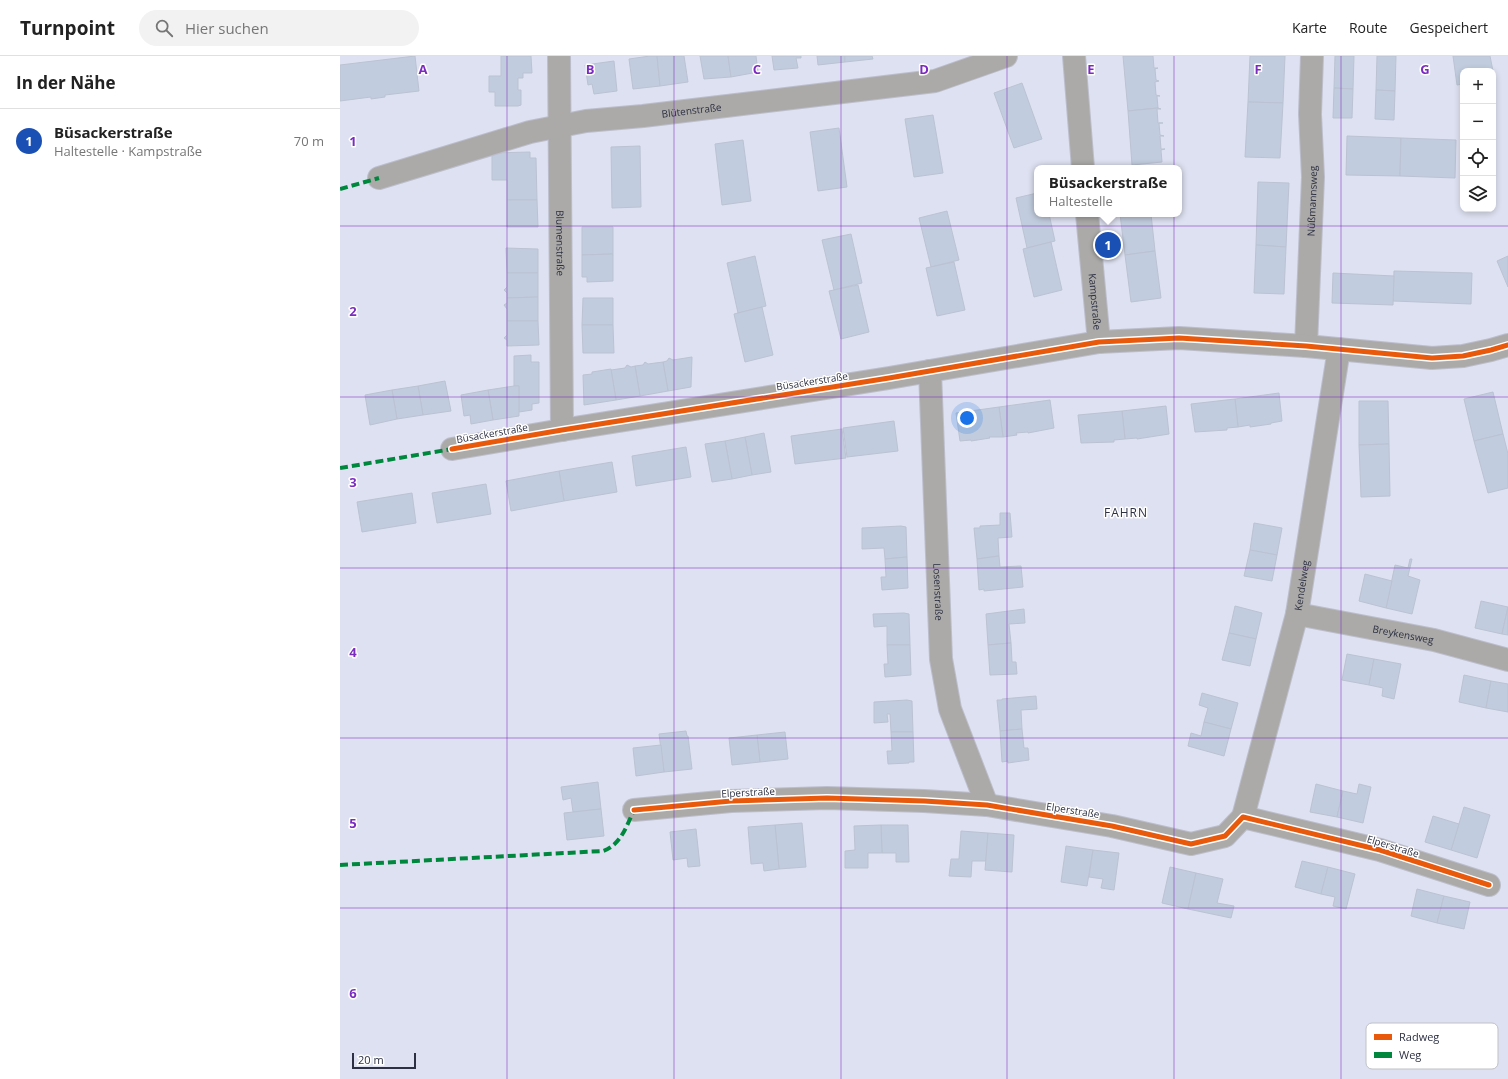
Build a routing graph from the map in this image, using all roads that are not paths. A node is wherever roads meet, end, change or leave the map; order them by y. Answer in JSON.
{"nodes":[{"id":1,"x":559,"y":56,"type":"edge"},
{"id":2,"x":1006,"y":56,"type":"edge"},
{"id":3,"x":1074,"y":56,"type":"edge"},
{"id":4,"x":1312,"y":56,"type":"edge"},
{"id":5,"x":560,"y":126,"type":"junction"},
{"id":6,"x":1083,"y":165,"type":"edge"},
{"id":7,"x":379,"y":178,"type":"dead end"},
{"id":8,"x":1087,"y":217,"type":"edge"},
{"id":9,"x":1099,"y":342,"type":"junction"},
{"id":10,"x":1508,"y":345,"type":"edge"},
{"id":11,"x":1306,"y":346,"type":"junction"},
{"id":12,"x":1339,"y":349,"type":"junction"},
{"id":13,"x":930,"y":371,"type":"junction"},
{"id":14,"x":562,"y":430,"type":"junction"},
{"id":15,"x":452,"y":449,"type":"dead end"},
{"id":16,"x":1296,"y":614,"type":"junction"},
{"id":17,"x":1508,"y":660,"type":"edge"},
{"id":18,"x":987,"y":805,"type":"junction"},
{"id":19,"x":634,"y":810,"type":"dead end"},
{"id":20,"x":1243,"y":817,"type":"junction"},
{"id":21,"x":1489,"y":885,"type":"dead end"}],
"edges":[{"from":1,"to":5,"type":"street","name":"Blumenstraße"},
{"from":2,"to":5,"type":"street","name":"Blütenstraße"},
{"from":3,"to":6,"type":"street"},
{"from":4,"to":11,"type":"street","name":"Nüßmannsweg"},
{"from":5,"to":7,"type":"street","name":"Blütenstraße"},
{"from":5,"to":14,"type":"street","name":"Blumenstraße"},
{"from":8,"to":9,"type":"street","name":"Kampstraße"},
{"from":9,"to":11,"type":"street","name":"Büsackerstraße"},
{"from":9,"to":13,"type":"street","name":"Büsackerstraße"},
{"from":10,"to":12,"type":"street","name":"Büsackerstraße"},
{"from":11,"to":12,"type":"street","name":"Büsackerstraße"},
{"from":12,"to":16,"type":"street","name":"Kendelweg"},
{"from":13,"to":14,"type":"street","name":"Büsackerstraße"},
{"from":13,"to":18,"type":"street","name":"Losenstraße"},
{"from":14,"to":15,"type":"street","name":"Büsackerstraße"},
{"from":16,"to":17,"type":"street","name":"Breykensweg"},
{"from":16,"to":20,"type":"street","name":"Kendelweg"},
{"from":18,"to":19,"type":"street","name":"Elperstraße"},
{"from":18,"to":20,"type":"street","name":"Elperstraße"},
{"from":20,"to":21,"type":"street","name":"Elperstraße"}]}
